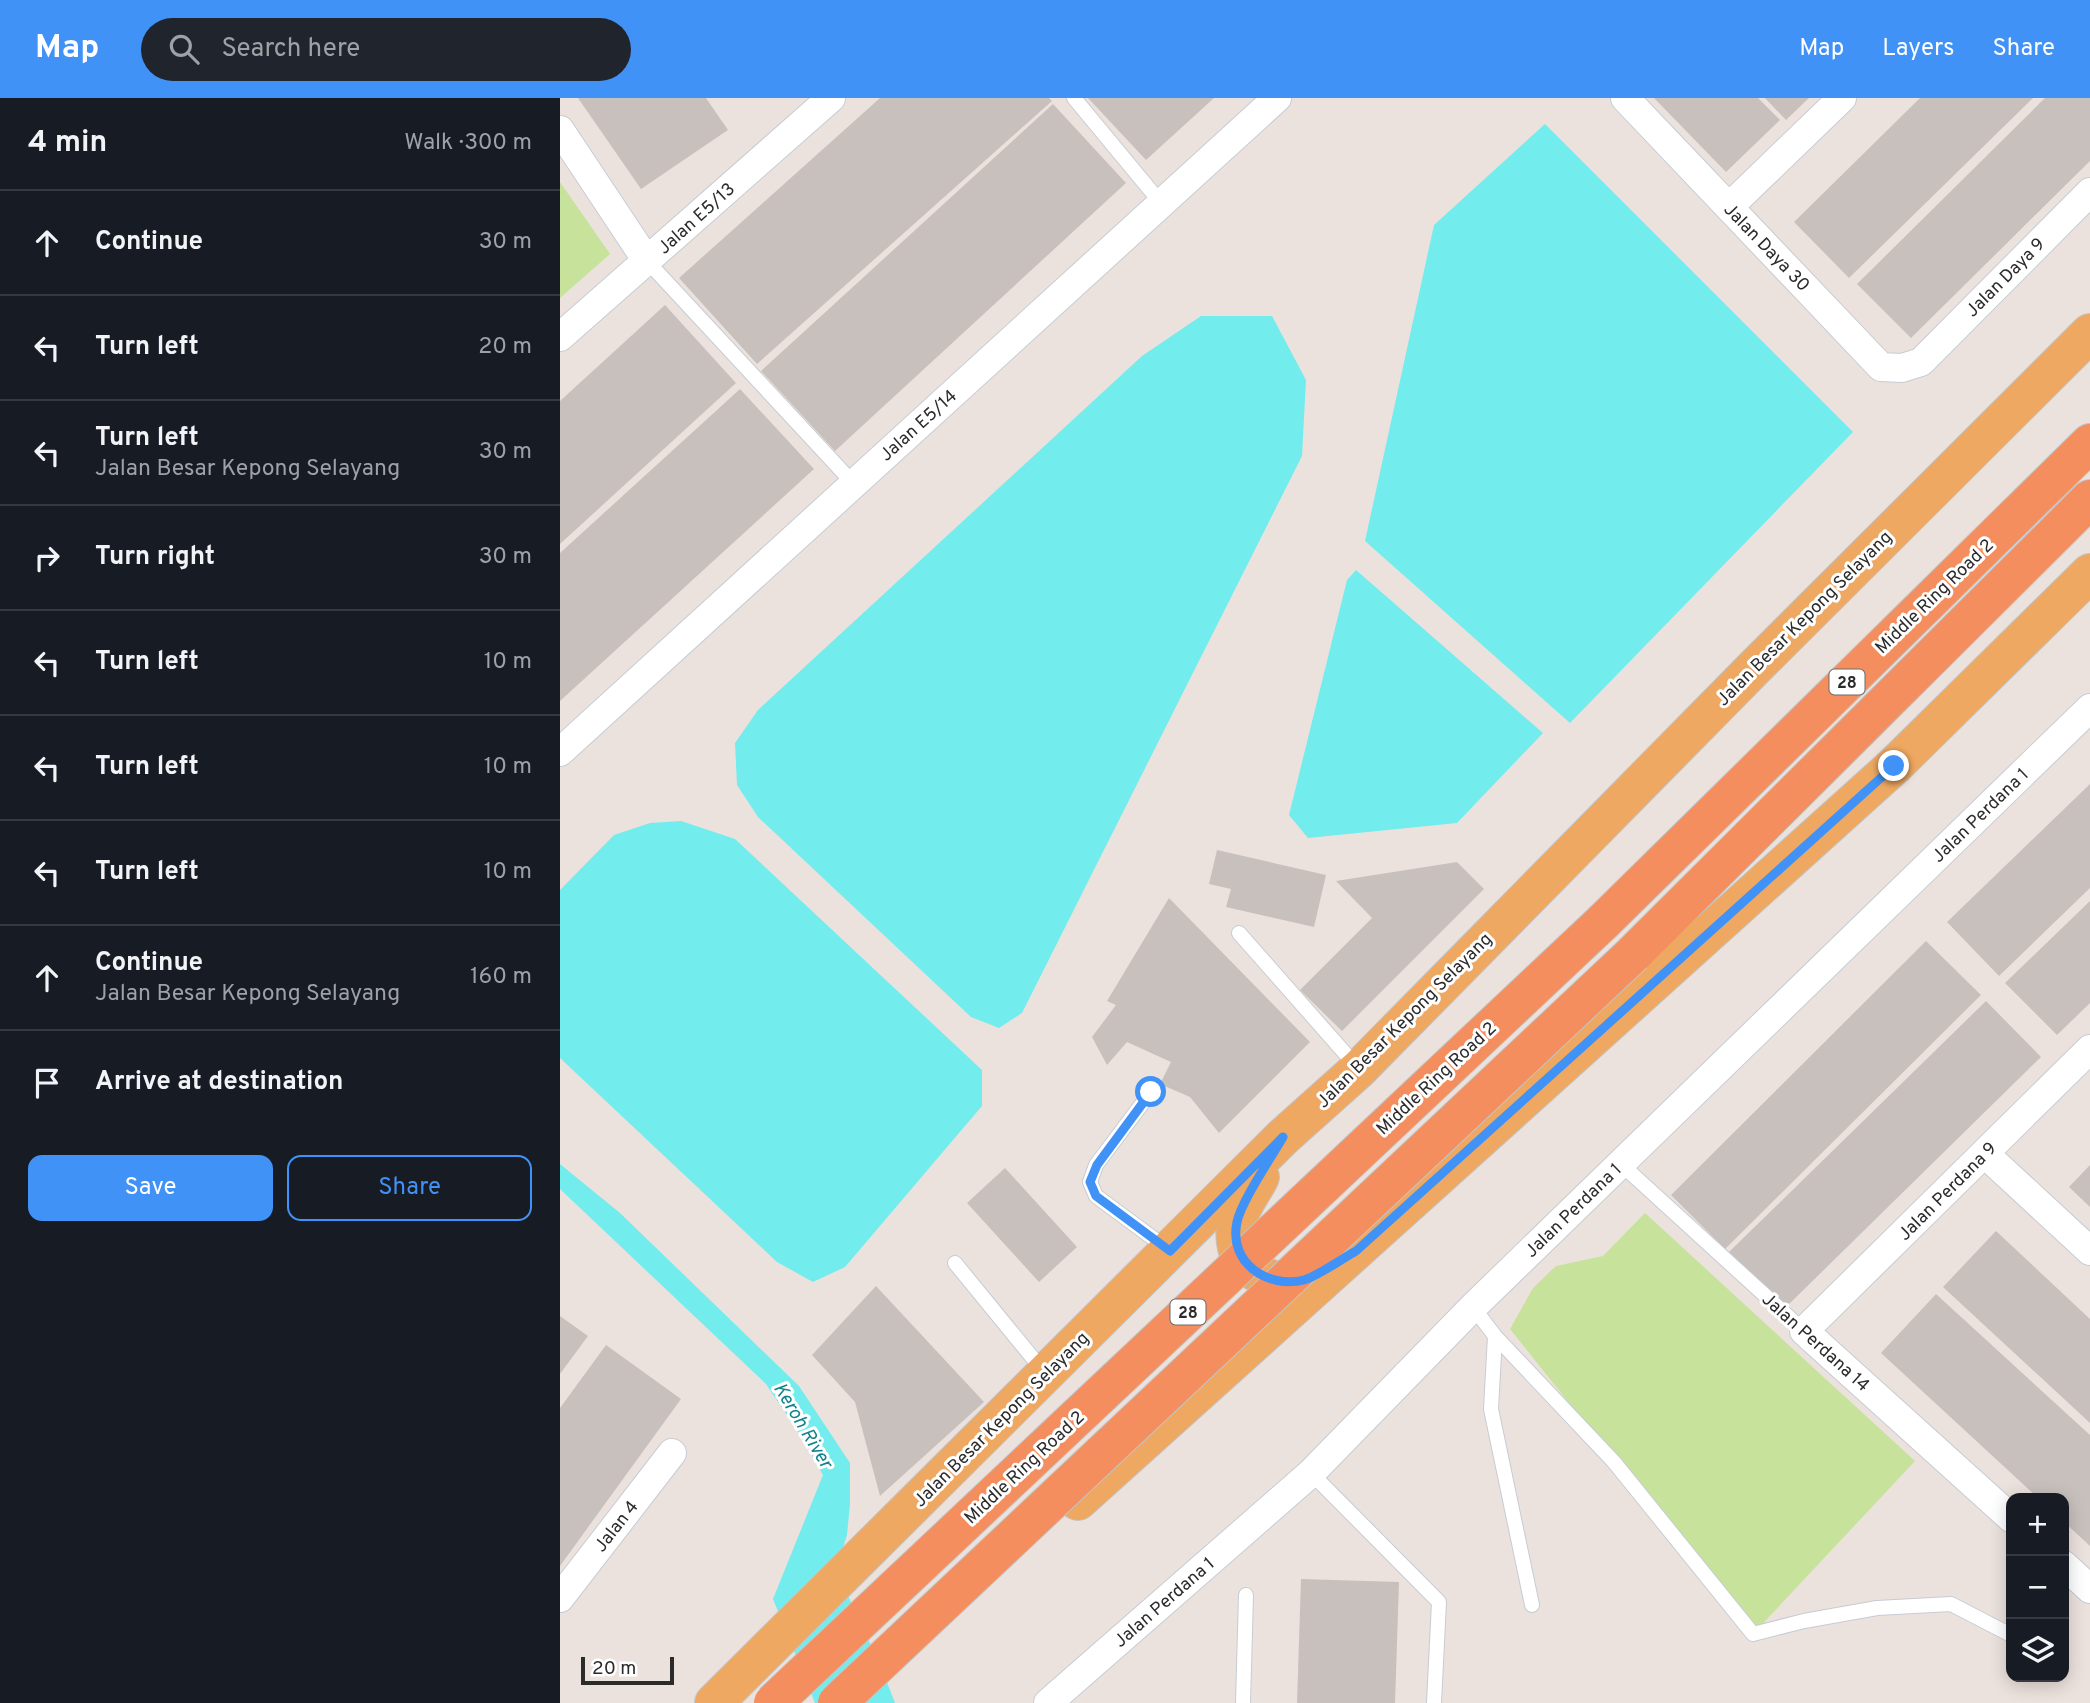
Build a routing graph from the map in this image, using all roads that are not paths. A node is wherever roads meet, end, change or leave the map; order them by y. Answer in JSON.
{"nodes":[{"id":1,"x":831,"y":98,"type":"edge"},
{"id":2,"x":1074,"y":98,"type":"edge"},
{"id":3,"x":1277,"y":98,"type":"edge"},
{"id":4,"x":1625,"y":98,"type":"edge"},
{"id":5,"x":1842,"y":98,"type":"edge"},
{"id":6,"x":560,"y":130,"type":"edge"},
{"id":7,"x":2090,"y":192,"type":"edge"},
{"id":8,"x":1161,"y":203,"type":"junction"},
{"id":9,"x":1729,"y":207,"type":"junction"},
{"id":10,"x":647,"y":261,"type":"junction"},
{"id":11,"x":2090,"y":332,"type":"edge"},
{"id":12,"x":560,"y":337,"type":"edge"},
{"id":13,"x":1921,"y":362,"type":"joint"},
{"id":14,"x":2090,"y":443,"type":"edge"},
{"id":15,"x":853,"y":484,"type":"junction"},
{"id":16,"x":2090,"y":499,"type":"edge"},
{"id":17,"x":2090,"y":573,"type":"edge"},
{"id":18,"x":2090,"y":708,"type":"edge"},
{"id":19,"x":560,"y":752,"type":"edge"},
{"id":20,"x":1239,"y":933,"type":"dead end"},
{"id":21,"x":2090,"y":1049,"type":"edge"},
{"id":22,"x":1359,"y":1069,"type":"junction"},
{"id":23,"x":1151,"y":1092,"type":"dead end"},
{"id":24,"x":1283,"y":1137,"type":"junction"},
{"id":25,"x":1985,"y":1154,"type":"junction"},
{"id":26,"x":1621,"y":1164,"type":"junction"},
{"id":27,"x":1170,"y":1251,"type":"junction"},
{"id":28,"x":1356,"y":1251,"type":"junction"},
{"id":29,"x":2090,"y":1251,"type":"edge"},
{"id":30,"x":955,"y":1263,"type":"dead end"},
{"id":31,"x":1472,"y":1307,"type":"junction"},
{"id":32,"x":1804,"y":1331,"type":"junction"},
{"id":33,"x":1495,"y":1336,"type":"junction"},
{"id":34,"x":1046,"y":1374,"type":"junction"},
{"id":35,"x":672,"y":1454,"type":"dead end"},
{"id":36,"x":1311,"y":1473,"type":"junction"},
{"id":37,"x":2006,"y":1513,"type":"edge"},
{"id":38,"x":2069,"y":1570,"type":"edge"},
{"id":39,"x":2090,"y":1589,"type":"edge"},
{"id":40,"x":1246,"y":1595,"type":"dead end"},
{"id":41,"x":560,"y":1598,"type":"edge"},
{"id":42,"x":1532,"y":1605,"type":"dead end"},
{"id":43,"x":2006,"y":1632,"type":"edge"},
{"id":44,"x":714,"y":1703,"type":"edge"},
{"id":45,"x":773,"y":1703,"type":"edge"},
{"id":46,"x":837,"y":1703,"type":"edge"},
{"id":47,"x":854,"y":1703,"type":"edge"},
{"id":48,"x":1048,"y":1703,"type":"edge"},
{"id":49,"x":1243,"y":1703,"type":"edge"},
{"id":50,"x":1434,"y":1703,"type":"edge"}],
"edges":[{"from":1,"to":10,"type":"street","name":"Jalan E5/13"},
{"from":2,"to":8,"type":"lane"},
{"from":3,"to":8,"type":"street","name":"Jalan E5/14"},
{"from":4,"to":9,"type":"street","name":"Jalan Daya 30"},
{"from":5,"to":9,"type":"street"},
{"from":6,"to":10,"type":"street"},
{"from":7,"to":13,"type":"street","name":"Jalan Daya 9"},
{"from":8,"to":15,"type":"street","name":"Jalan E5/14"},
{"from":9,"to":13,"type":"street","name":"Jalan Daya 30"},
{"from":10,"to":12,"type":"street","name":"Jalan E5/13"},
{"from":10,"to":15,"type":"lane"},
{"from":11,"to":22,"type":"main road","name":"Jalan Besar Kepong Selayang"},
{"from":14,"to":45,"type":"highway","name":"Middle Ring Road 2","number":"28","bridge":true},
{"from":15,"to":19,"type":"street","name":"Jalan E5/14"},
{"from":16,"to":46,"type":"highway","number":"28","bridge":true},
{"from":17,"to":28,"type":"main road"},
{"from":18,"to":26,"type":"street","name":"Jalan Perdana 1"},
{"from":20,"to":22,"type":"lane"},
{"from":21,"to":25,"type":"street","name":"Jalan Perdana 9"},
{"from":22,"to":24,"type":"main road","name":"Jalan Besar Kepong Selayang"},
{"from":23,"to":27,"type":"lane"},
{"from":24,"to":27,"type":"main road","name":"Jalan Besar Kepong Selayang"},
{"from":24,"to":28,"type":"main road"},
{"from":25,"to":29,"type":"street"},
{"from":25,"to":32,"type":"street","name":"Jalan Perdana 9"},
{"from":26,"to":31,"type":"street","name":"Jalan Perdana 1"},
{"from":26,"to":32,"type":"lane","name":"Jalan Perdana 14"},
{"from":27,"to":34,"type":"main road","name":"Jalan Besar Kepong Selayang"},
{"from":28,"to":47,"type":"main road"},
{"from":30,"to":34,"type":"lane"},
{"from":31,"to":33,"type":"lane"},
{"from":31,"to":36,"type":"street","name":"Jalan Perdana 1"},
{"from":32,"to":37,"type":"street","name":"Jalan Perdana 14"},
{"from":33,"to":42,"type":"lane"},
{"from":33,"to":43,"type":"lane"},
{"from":34,"to":44,"type":"main road","name":"Jalan Besar Kepong Selayang"},
{"from":35,"to":41,"type":"street","name":"Jalan 4"},
{"from":36,"to":48,"type":"street","name":"Jalan Perdana 1"},
{"from":36,"to":50,"type":"lane"},
{"from":38,"to":39,"type":"street"},
{"from":40,"to":49,"type":"lane"}]}
